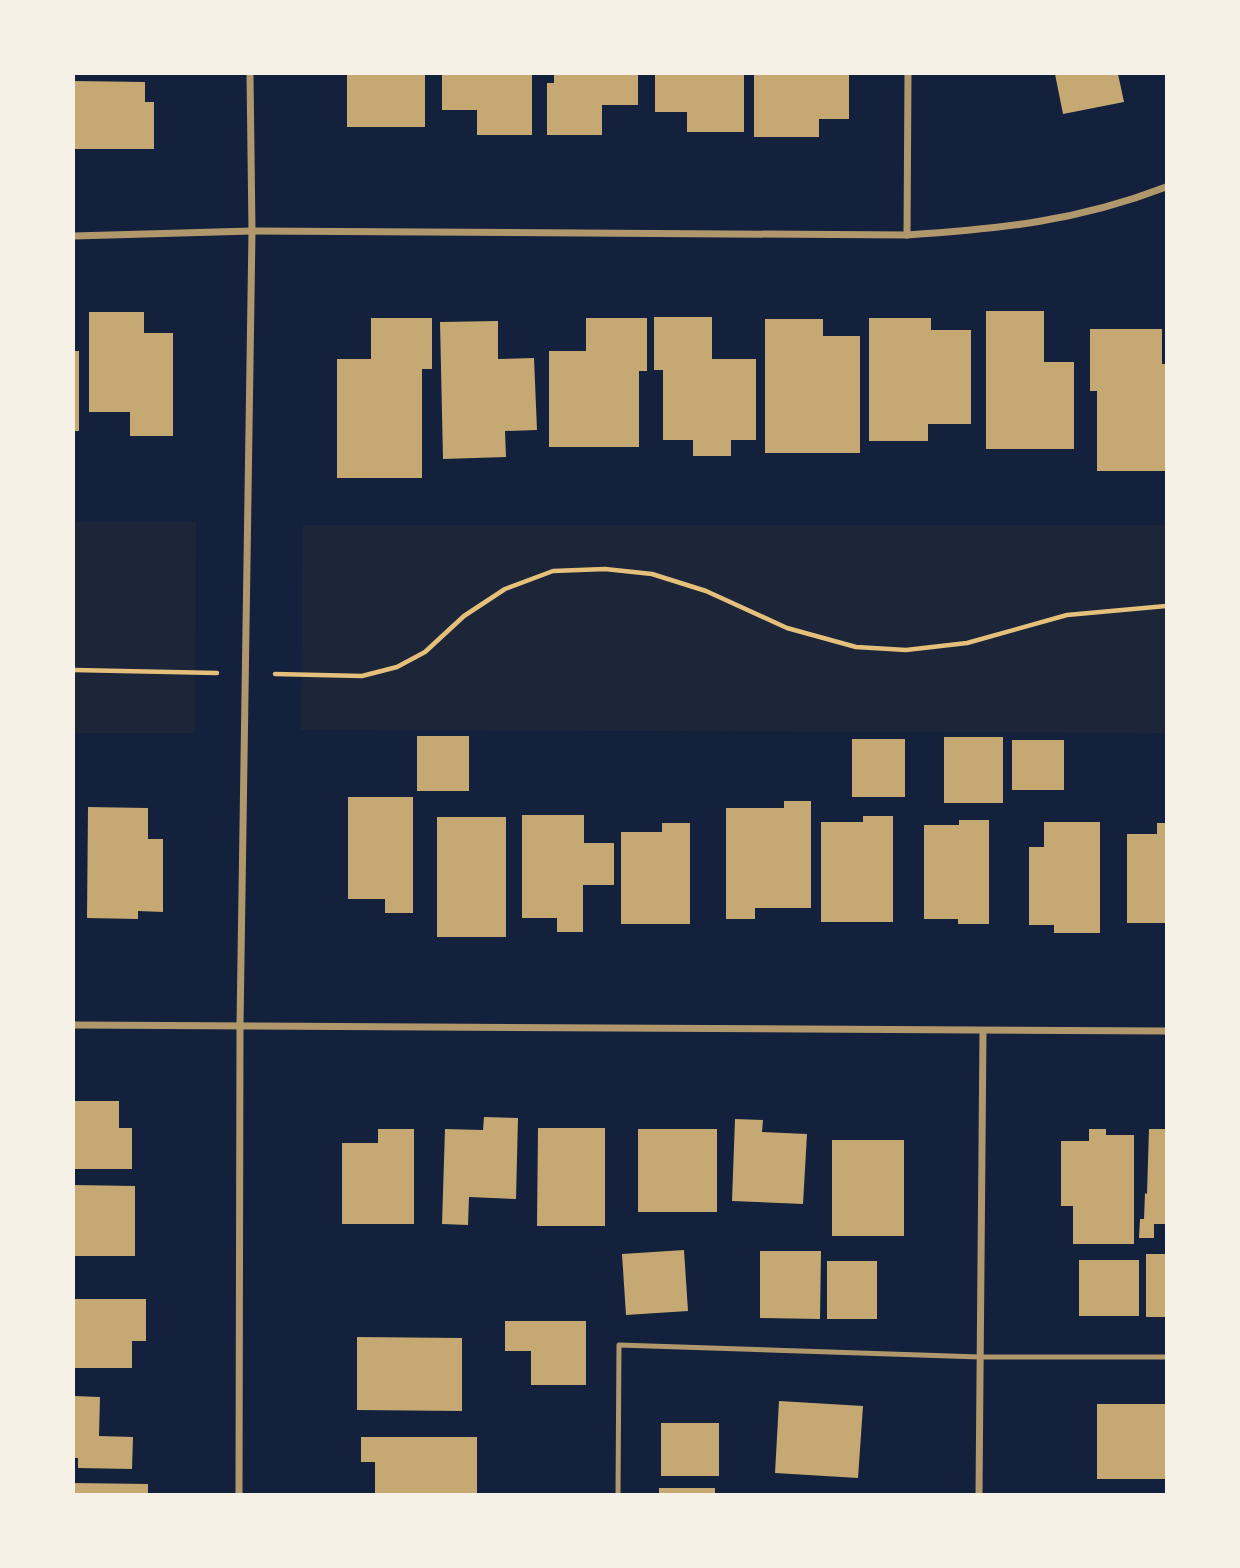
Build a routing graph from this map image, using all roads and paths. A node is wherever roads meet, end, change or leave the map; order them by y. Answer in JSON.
{"nodes":[{"id":1,"x":250,"y":74,"type":"edge"},
{"id":2,"x":908,"y":74,"type":"edge"},
{"id":3,"x":1167,"y":187,"type":"edge"},
{"id":4,"x":252,"y":231,"type":"junction"},
{"id":5,"x":907,"y":235,"type":"junction"},
{"id":6,"x":74,"y":236,"type":"edge"},
{"id":7,"x":1167,"y":607,"type":"edge"},
{"id":8,"x":74,"y":670,"type":"edge"},
{"id":9,"x":246,"y":673,"type":"junction"},
{"id":10,"x":74,"y":1025,"type":"edge"},
{"id":11,"x":240,"y":1025,"type":"junction"},
{"id":12,"x":983,"y":1031,"type":"junction"},
{"id":13,"x":1167,"y":1031,"type":"edge"},
{"id":14,"x":980,"y":1357,"type":"junction"},
{"id":15,"x":1167,"y":1357,"type":"edge"},
{"id":16,"x":239,"y":1494,"type":"edge"},
{"id":17,"x":618,"y":1494,"type":"edge"},
{"id":18,"x":979,"y":1494,"type":"edge"}],
"edges":[{"from":1,"to":4,"type":"street"},
{"from":2,"to":5,"type":"street"},
{"from":3,"to":5,"type":"street"},
{"from":4,"to":5,"type":"street"},
{"from":4,"to":6,"type":"street"},
{"from":4,"to":9,"type":"street"},
{"from":7,"to":9,"type":"path"},
{"from":8,"to":9,"type":"path"},
{"from":9,"to":11,"type":"street"},
{"from":10,"to":11,"type":"street"},
{"from":11,"to":12,"type":"street"},
{"from":11,"to":16,"type":"street"},
{"from":12,"to":13,"type":"street"},
{"from":12,"to":14,"type":"street"},
{"from":14,"to":15,"type":"lane"},
{"from":14,"to":17,"type":"lane"},
{"from":14,"to":18,"type":"street"}]}
